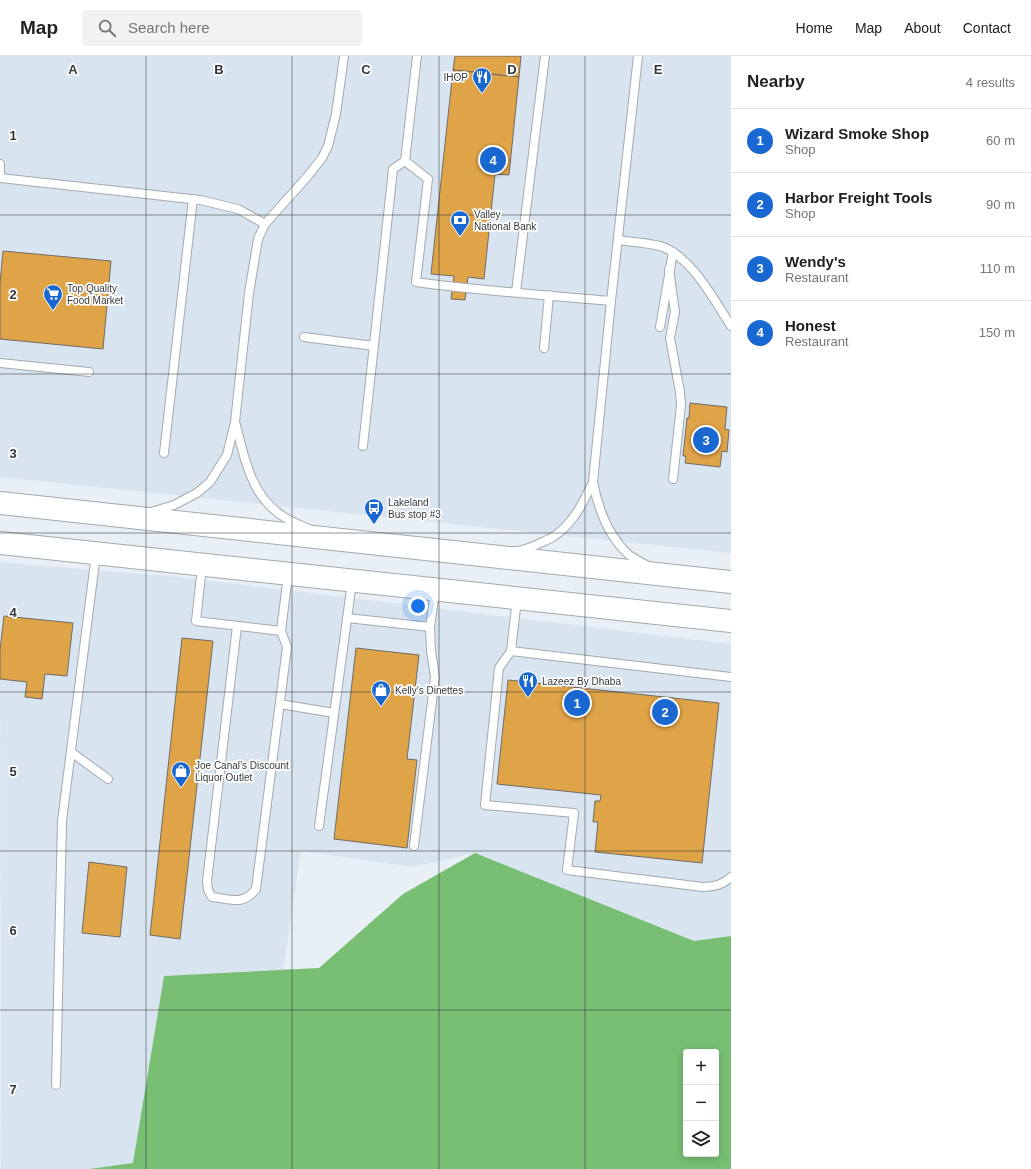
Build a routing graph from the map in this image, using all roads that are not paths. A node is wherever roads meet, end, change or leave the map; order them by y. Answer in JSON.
{"nodes":[{"id":1,"x":344,"y":56,"type":"edge"},
{"id":2,"x":417,"y":56,"type":"edge"},
{"id":3,"x":545,"y":56,"type":"edge"},
{"id":4,"x":638,"y":56,"type":"edge"},
{"id":5,"x":405,"y":161,"type":"junction"},
{"id":6,"x":0,"y":164,"type":"edge"},
{"id":7,"x":0,"y":178,"type":"edge"},
{"id":8,"x":193,"y":199,"type":"junction"},
{"id":9,"x":265,"y":224,"type":"junction"},
{"id":10,"x":618,"y":240,"type":"junction"},
{"id":11,"x":672,"y":252,"type":"junction"},
{"id":12,"x":669,"y":269,"type":"junction"},
{"id":13,"x":516,"y":292,"type":"junction"},
{"id":14,"x":549,"y":295,"type":"junction"},
{"id":15,"x":611,"y":301,"type":"junction"},
{"id":16,"x":731,"y":326,"type":"edge"},
{"id":17,"x":660,"y":327,"type":"dead end"},
{"id":18,"x":304,"y":337,"type":"dead end"},
{"id":19,"x":374,"y":346,"type":"junction"},
{"id":20,"x":544,"y":348,"type":"dead end"},
{"id":21,"x":0,"y":363,"type":"edge"},
{"id":22,"x":89,"y":372,"type":"dead end"},
{"id":23,"x":235,"y":422,"type":"junction"},
{"id":24,"x":364,"y":446,"type":"dead end"},
{"id":25,"x":164,"y":453,"type":"dead end"},
{"id":26,"x":672,"y":479,"type":"dead end"},
{"id":27,"x":593,"y":482,"type":"junction"},
{"id":28,"x":1,"y":501,"type":"edge"},
{"id":29,"x":135,"y":517,"type":"junction"},
{"id":30,"x":324,"y":537,"type":"junction"},
{"id":31,"x":0,"y":543,"type":"edge"},
{"id":32,"x":96,"y":554,"type":"junction"},
{"id":33,"x":480,"y":555,"type":"junction"},
{"id":34,"x":202,"y":565,"type":"junction"},
{"id":35,"x":288,"y":574,"type":"junction"},
{"id":36,"x":662,"y":575,"type":"junction"},
{"id":37,"x":352,"y":581,"type":"junction"},
{"id":38,"x":731,"y":582,"type":"edge"},
{"id":39,"x":435,"y":590,"type":"junction"},
{"id":40,"x":517,"y":599,"type":"junction"},
{"id":41,"x":347,"y":618,"type":"junction"},
{"id":42,"x":731,"y":621,"type":"edge"},
{"id":43,"x":237,"y":626,"type":"junction"},
{"id":44,"x":430,"y":627,"type":"junction"},
{"id":45,"x":282,"y":631,"type":"junction"},
{"id":46,"x":511,"y":651,"type":"junction"},
{"id":47,"x":731,"y":677,"type":"edge"},
{"id":48,"x":280,"y":704,"type":"junction"},
{"id":49,"x":334,"y":713,"type":"junction"},
{"id":50,"x":71,"y":752,"type":"junction"},
{"id":51,"x":108,"y":778,"type":"dead end"},
{"id":52,"x":319,"y":826,"type":"dead end"},
{"id":53,"x":414,"y":846,"type":"dead end"},
{"id":54,"x":731,"y":877,"type":"edge"},
{"id":55,"x":56,"y":1085,"type":"dead end"}],
"edges":[{"from":1,"to":9,"type":"lane"},
{"from":2,"to":5,"type":"lane"},
{"from":3,"to":13,"type":"lane"},
{"from":4,"to":10,"type":"lane"},
{"from":5,"to":13,"type":"lane"},
{"from":5,"to":19,"type":"lane"},
{"from":6,"to":7,"type":"lane"},
{"from":7,"to":8,"type":"lane"},
{"from":8,"to":9,"type":"lane"},
{"from":8,"to":25,"type":"lane"},
{"from":9,"to":23,"type":"lane"},
{"from":10,"to":11,"type":"lane"},
{"from":10,"to":15,"type":"lane"},
{"from":11,"to":12,"type":"lane"},
{"from":11,"to":16,"type":"lane"},
{"from":12,"to":17,"type":"lane"},
{"from":12,"to":26,"type":"lane"},
{"from":13,"to":14,"type":"lane"},
{"from":14,"to":15,"type":"lane"},
{"from":14,"to":20,"type":"lane"},
{"from":15,"to":27,"type":"lane"},
{"from":18,"to":19,"type":"lane"},
{"from":19,"to":24,"type":"lane"},
{"from":21,"to":22,"type":"lane"},
{"from":23,"to":29,"type":"lane"},
{"from":23,"to":30,"type":"lane"},
{"from":27,"to":33,"type":"lane"},
{"from":27,"to":36,"type":"lane"},
{"from":28,"to":29,"type":"highway"},
{"from":29,"to":30,"type":"highway"},
{"from":30,"to":33,"type":"highway"},
{"from":31,"to":32,"type":"highway"},
{"from":32,"to":34,"type":"highway"},
{"from":32,"to":50,"type":"lane"},
{"from":33,"to":36,"type":"highway"},
{"from":34,"to":35,"type":"highway"},
{"from":34,"to":43,"type":"lane"},
{"from":35,"to":37,"type":"highway"},
{"from":35,"to":45,"type":"lane"},
{"from":36,"to":38,"type":"highway"},
{"from":37,"to":39,"type":"highway"},
{"from":37,"to":41,"type":"lane"},
{"from":39,"to":40,"type":"highway"},
{"from":39,"to":44,"type":"lane"},
{"from":40,"to":42,"type":"highway"},
{"from":40,"to":46,"type":"lane"},
{"from":41,"to":44,"type":"lane"},
{"from":41,"to":49,"type":"lane"},
{"from":43,"to":45,"type":"lane"},
{"from":43,"to":48,"type":"lane"},
{"from":44,"to":53,"type":"lane"},
{"from":45,"to":48,"type":"lane"},
{"from":46,"to":47,"type":"lane"},
{"from":46,"to":54,"type":"lane"},
{"from":48,"to":49,"type":"lane"},
{"from":49,"to":52,"type":"lane"},
{"from":50,"to":51,"type":"lane"},
{"from":50,"to":55,"type":"lane"}]}
